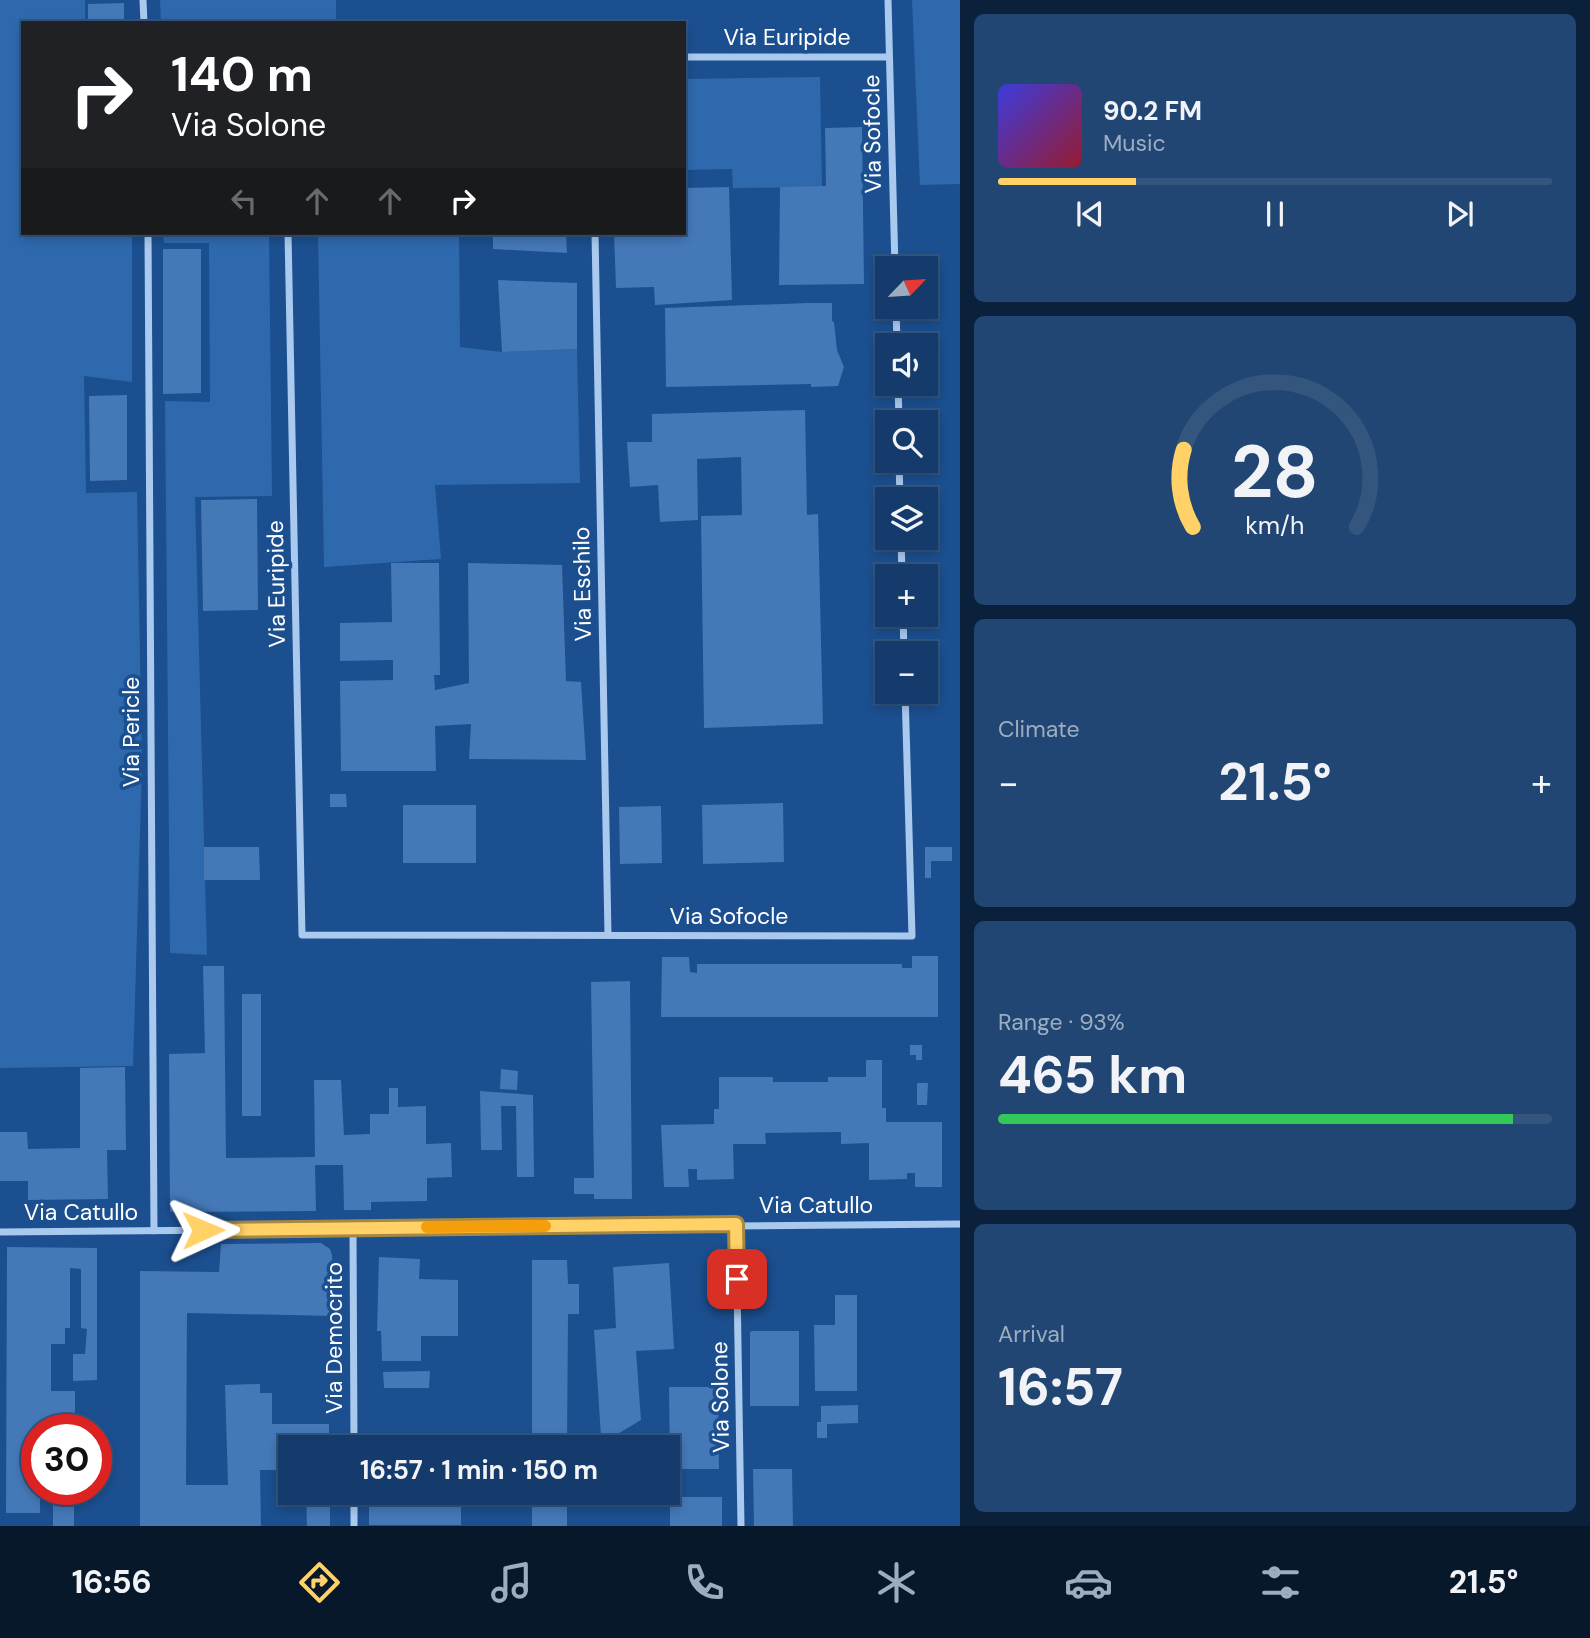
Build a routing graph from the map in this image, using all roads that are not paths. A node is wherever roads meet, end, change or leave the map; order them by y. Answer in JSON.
{"nodes":[{"id":1,"x":143,"y":0,"type":"edge"},
{"id":2,"x":888,"y":0,"type":"edge"},
{"id":3,"x":144,"y":21,"type":"edge"},
{"id":4,"x":686,"y":57,"type":"edge"},
{"id":5,"x":889,"y":57,"type":"junction"},
{"id":6,"x":148,"y":235,"type":"edge"},
{"id":7,"x":288,"y":235,"type":"edge"},
{"id":8,"x":594,"y":235,"type":"edge"},
{"id":9,"x":895,"y":256,"type":"edge"},
{"id":10,"x":905,"y":704,"type":"edge"},
{"id":11,"x":302,"y":935,"type":"joint"},
{"id":12,"x":607,"y":935,"type":"junction"},
{"id":13,"x":736,"y":1224,"type":"junction"},
{"id":14,"x":960,"y":1224,"type":"edge"},
{"id":15,"x":353,"y":1228,"type":"junction"},
{"id":16,"x":154,"y":1231,"type":"junction"},
{"id":17,"x":0,"y":1232,"type":"edge"},
{"id":18,"x":354,"y":1435,"type":"edge"},
{"id":19,"x":354,"y":1505,"type":"edge"},
{"id":20,"x":354,"y":1526,"type":"edge"},
{"id":21,"x":741,"y":1526,"type":"edge"}],
"edges":[{"from":1,"to":3,"type":"street"},
{"from":2,"to":5,"type":"street","name":"Via Sofocle"},
{"from":4,"to":5,"type":"street","name":"Via Euripide"},
{"from":5,"to":9,"type":"street","name":"Via Sofocle"},
{"from":6,"to":16,"type":"street","name":"Via Pericle"},
{"from":7,"to":11,"type":"street","name":"Via Euripide"},
{"from":8,"to":12,"type":"street","name":"Via Eschilo"},
{"from":10,"to":12,"type":"street","name":"Via Sofocle"},
{"from":11,"to":12,"type":"street","name":"Via Sofocle"},
{"from":13,"to":14,"type":"street","name":"Via Catullo"},
{"from":13,"to":15,"type":"street","name":"Via Catullo"},
{"from":13,"to":21,"type":"street","name":"Via Solone"},
{"from":15,"to":16,"type":"street","name":"Via Catullo"},
{"from":15,"to":18,"type":"street","name":"Via Democrito"},
{"from":16,"to":17,"type":"street","name":"Via Catullo"},
{"from":19,"to":20,"type":"street"}]}
